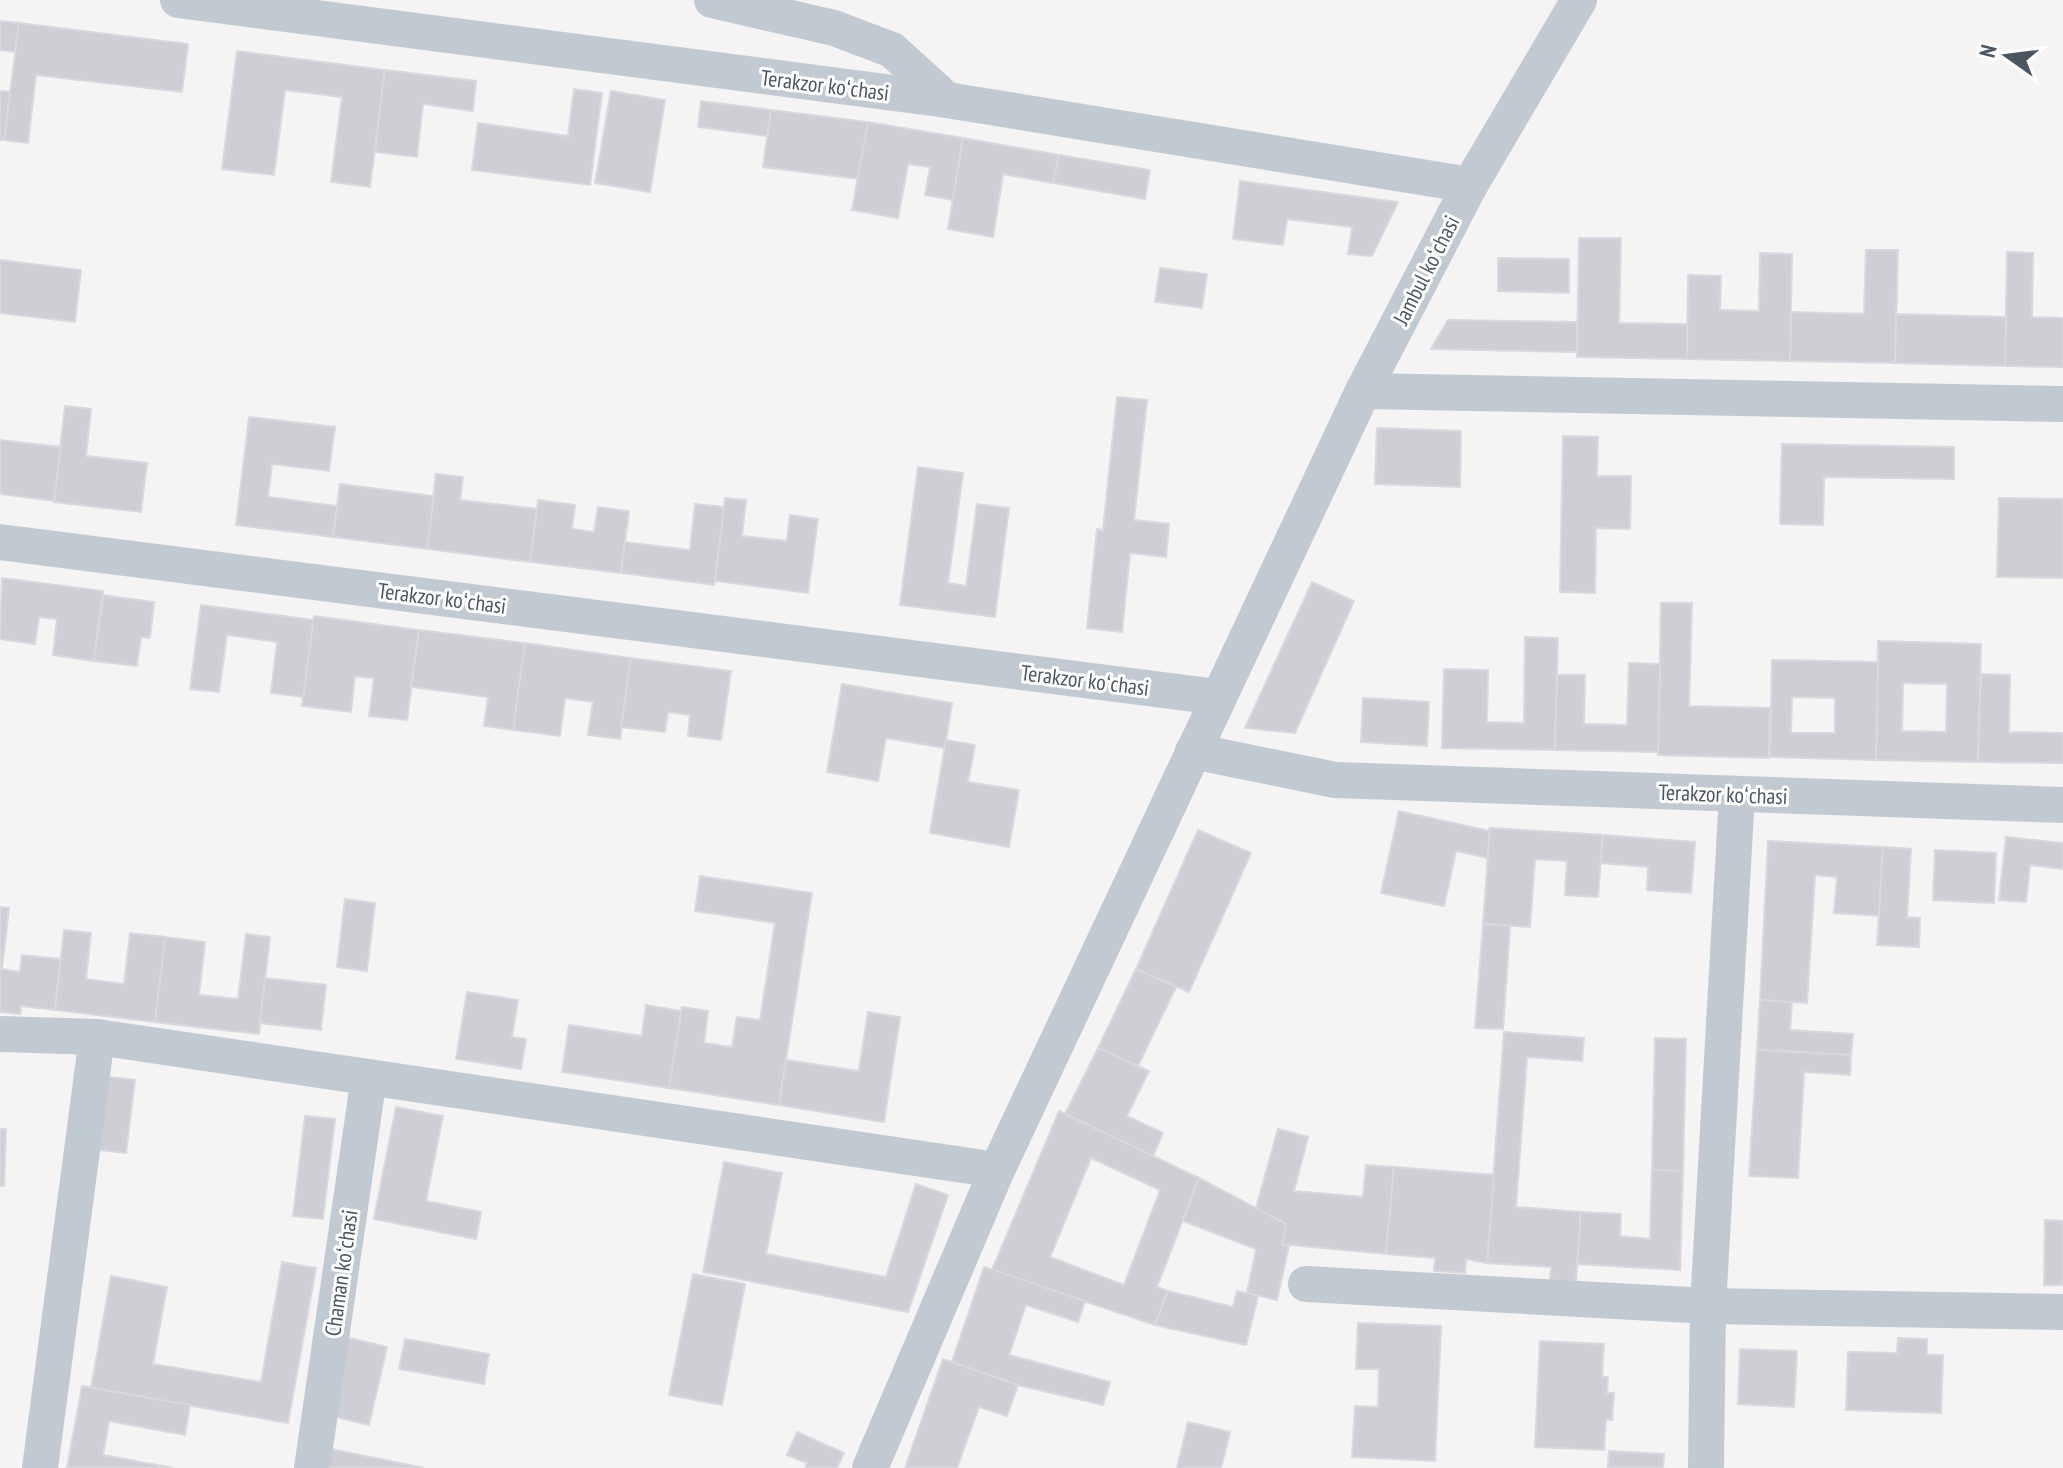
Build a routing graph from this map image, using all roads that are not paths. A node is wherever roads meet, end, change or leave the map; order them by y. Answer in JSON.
{"nodes":[{"id":1,"x":178,"y":0,"type":"edge"},
{"id":2,"x":712,"y":0,"type":"edge"},
{"id":3,"x":1579,"y":0,"type":"edge"},
{"id":4,"x":947,"y":100,"type":"junction"},
{"id":5,"x":1470,"y":185,"type":"junction"},
{"id":6,"x":1363,"y":391,"type":"junction"},
{"id":7,"x":2063,"y":404,"type":"edge"},
{"id":8,"x":0,"y":542,"type":"edge"},
{"id":9,"x":1218,"y":697,"type":"junction"},
{"id":10,"x":1193,"y":751,"type":"junction"},
{"id":11,"x":1737,"y":795,"type":"junction"},
{"id":12,"x":2063,"y":805,"type":"edge"},
{"id":13,"x":0,"y":1034,"type":"edge"},
{"id":14,"x":97,"y":1037,"type":"junction"},
{"id":15,"x":369,"y":1077,"type":"junction"},
{"id":16,"x":997,"y":1170,"type":"junction"},
{"id":17,"x":1306,"y":1284,"type":"dead end"},
{"id":18,"x":1708,"y":1306,"type":"junction"},
{"id":19,"x":2063,"y":1312,"type":"edge"},
{"id":20,"x":40,"y":1468,"type":"edge"},
{"id":21,"x":312,"y":1468,"type":"edge"},
{"id":22,"x":870,"y":1468,"type":"edge"},
{"id":23,"x":1706,"y":1468,"type":"edge"}],
"edges":[{"from":1,"to":4,"type":"street","name":"Terakzor koʻchasi"},
{"from":2,"to":4,"type":"street"},
{"from":3,"to":5,"type":"street","name":"Jambul koʻchasi"},
{"from":4,"to":5,"type":"street","name":"Terakzor koʻchasi"},
{"from":5,"to":6,"type":"street","name":"Jambul koʻchasi"},
{"from":6,"to":7,"type":"street"},
{"from":6,"to":9,"type":"street","name":"Jambul koʻchasi"},
{"from":8,"to":9,"type":"street","name":"Terakzor koʻchasi"},
{"from":9,"to":10,"type":"street","name":"Jambul koʻchasi"},
{"from":10,"to":11,"type":"street","name":"Terakzor koʻchasi"},
{"from":10,"to":16,"type":"street","name":"Jambul koʻchasi"},
{"from":11,"to":12,"type":"street","name":"Terakzor koʻchasi"},
{"from":11,"to":18,"type":"street"},
{"from":13,"to":14,"type":"street"},
{"from":14,"to":15,"type":"street"},
{"from":14,"to":20,"type":"street"},
{"from":15,"to":16,"type":"street"},
{"from":15,"to":21,"type":"street","name":"Chaman koʻchasi"},
{"from":16,"to":22,"type":"street","name":"Jambul koʻchasi"},
{"from":17,"to":18,"type":"street"},
{"from":18,"to":19,"type":"street"},
{"from":18,"to":23,"type":"street"}]}
